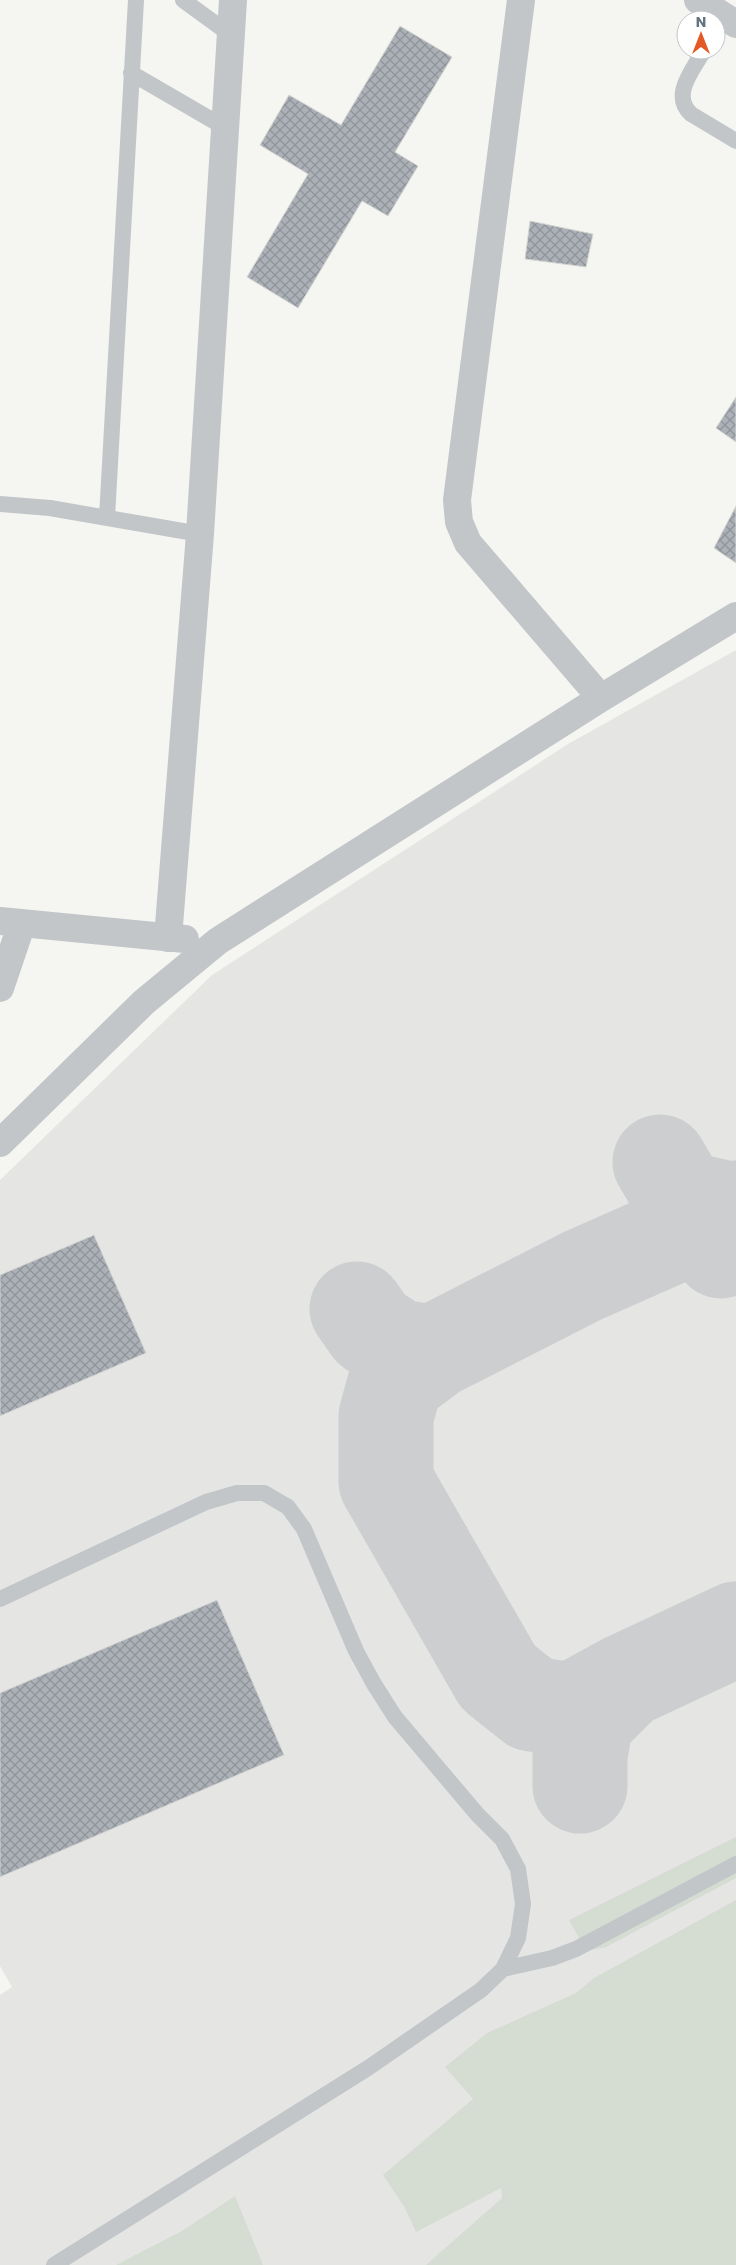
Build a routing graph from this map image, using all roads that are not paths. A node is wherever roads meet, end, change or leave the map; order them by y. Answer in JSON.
{"nodes":[{"id":1,"x":136,"y":0,"type":"edge"},
{"id":2,"x":182,"y":0,"type":"edge"},
{"id":3,"x":233,"y":0,"type":"edge"},
{"id":4,"x":522,"y":0,"type":"edge"},
{"id":5,"x":698,"y":0,"type":"edge"},
{"id":6,"x":710,"y":10,"type":"edge"},
{"id":7,"x":231,"y":34,"type":"junction"},
{"id":8,"x":699,"y":60,"type":"edge"},
{"id":9,"x":131,"y":73,"type":"junction"},
{"id":10,"x":224,"y":127,"type":"junction"},
{"id":11,"x":736,"y":141,"type":"edge"},
{"id":12,"x":0,"y":504,"type":"edge"},
{"id":13,"x":107,"y":517,"type":"junction"},
{"id":14,"x":200,"y":534,"type":"junction"},
{"id":15,"x":736,"y":616,"type":"edge"},
{"id":16,"x":601,"y":698,"type":"junction"},
{"id":17,"x":11,"y":922,"type":"edge"},
{"id":18,"x":168,"y":938,"type":"junction"},
{"id":19,"x":218,"y":941,"type":"junction"},
{"id":20,"x":0,"y":988,"type":"edge"},
{"id":21,"x":0,"y":1143,"type":"edge"},
{"id":22,"x":0,"y":1599,"type":"edge"},
{"id":23,"x":736,"y":1864,"type":"edge"},
{"id":24,"x":503,"y":1969,"type":"junction"},
{"id":25,"x":54,"y":2265,"type":"edge"}],
"edges":[{"from":1,"to":9,"type":"lane"},
{"from":2,"to":7,"type":"lane"},
{"from":3,"to":7,"type":"street"},
{"from":4,"to":16,"type":"street"},
{"from":5,"to":6,"type":"street"},
{"from":7,"to":10,"type":"street"},
{"from":8,"to":11,"type":"lane"},
{"from":9,"to":10,"type":"lane"},
{"from":9,"to":13,"type":"lane"},
{"from":10,"to":14,"type":"street"},
{"from":12,"to":13,"type":"lane"},
{"from":13,"to":14,"type":"lane"},
{"from":14,"to":18,"type":"street"},
{"from":15,"to":16,"type":"street"},
{"from":16,"to":19,"type":"street"},
{"from":17,"to":18,"type":"street"},
{"from":17,"to":20,"type":"street"},
{"from":18,"to":19,"type":"street"},
{"from":19,"to":21,"type":"street"},
{"from":22,"to":24,"type":"lane"},
{"from":23,"to":24,"type":"lane"},
{"from":24,"to":25,"type":"lane"}]}
